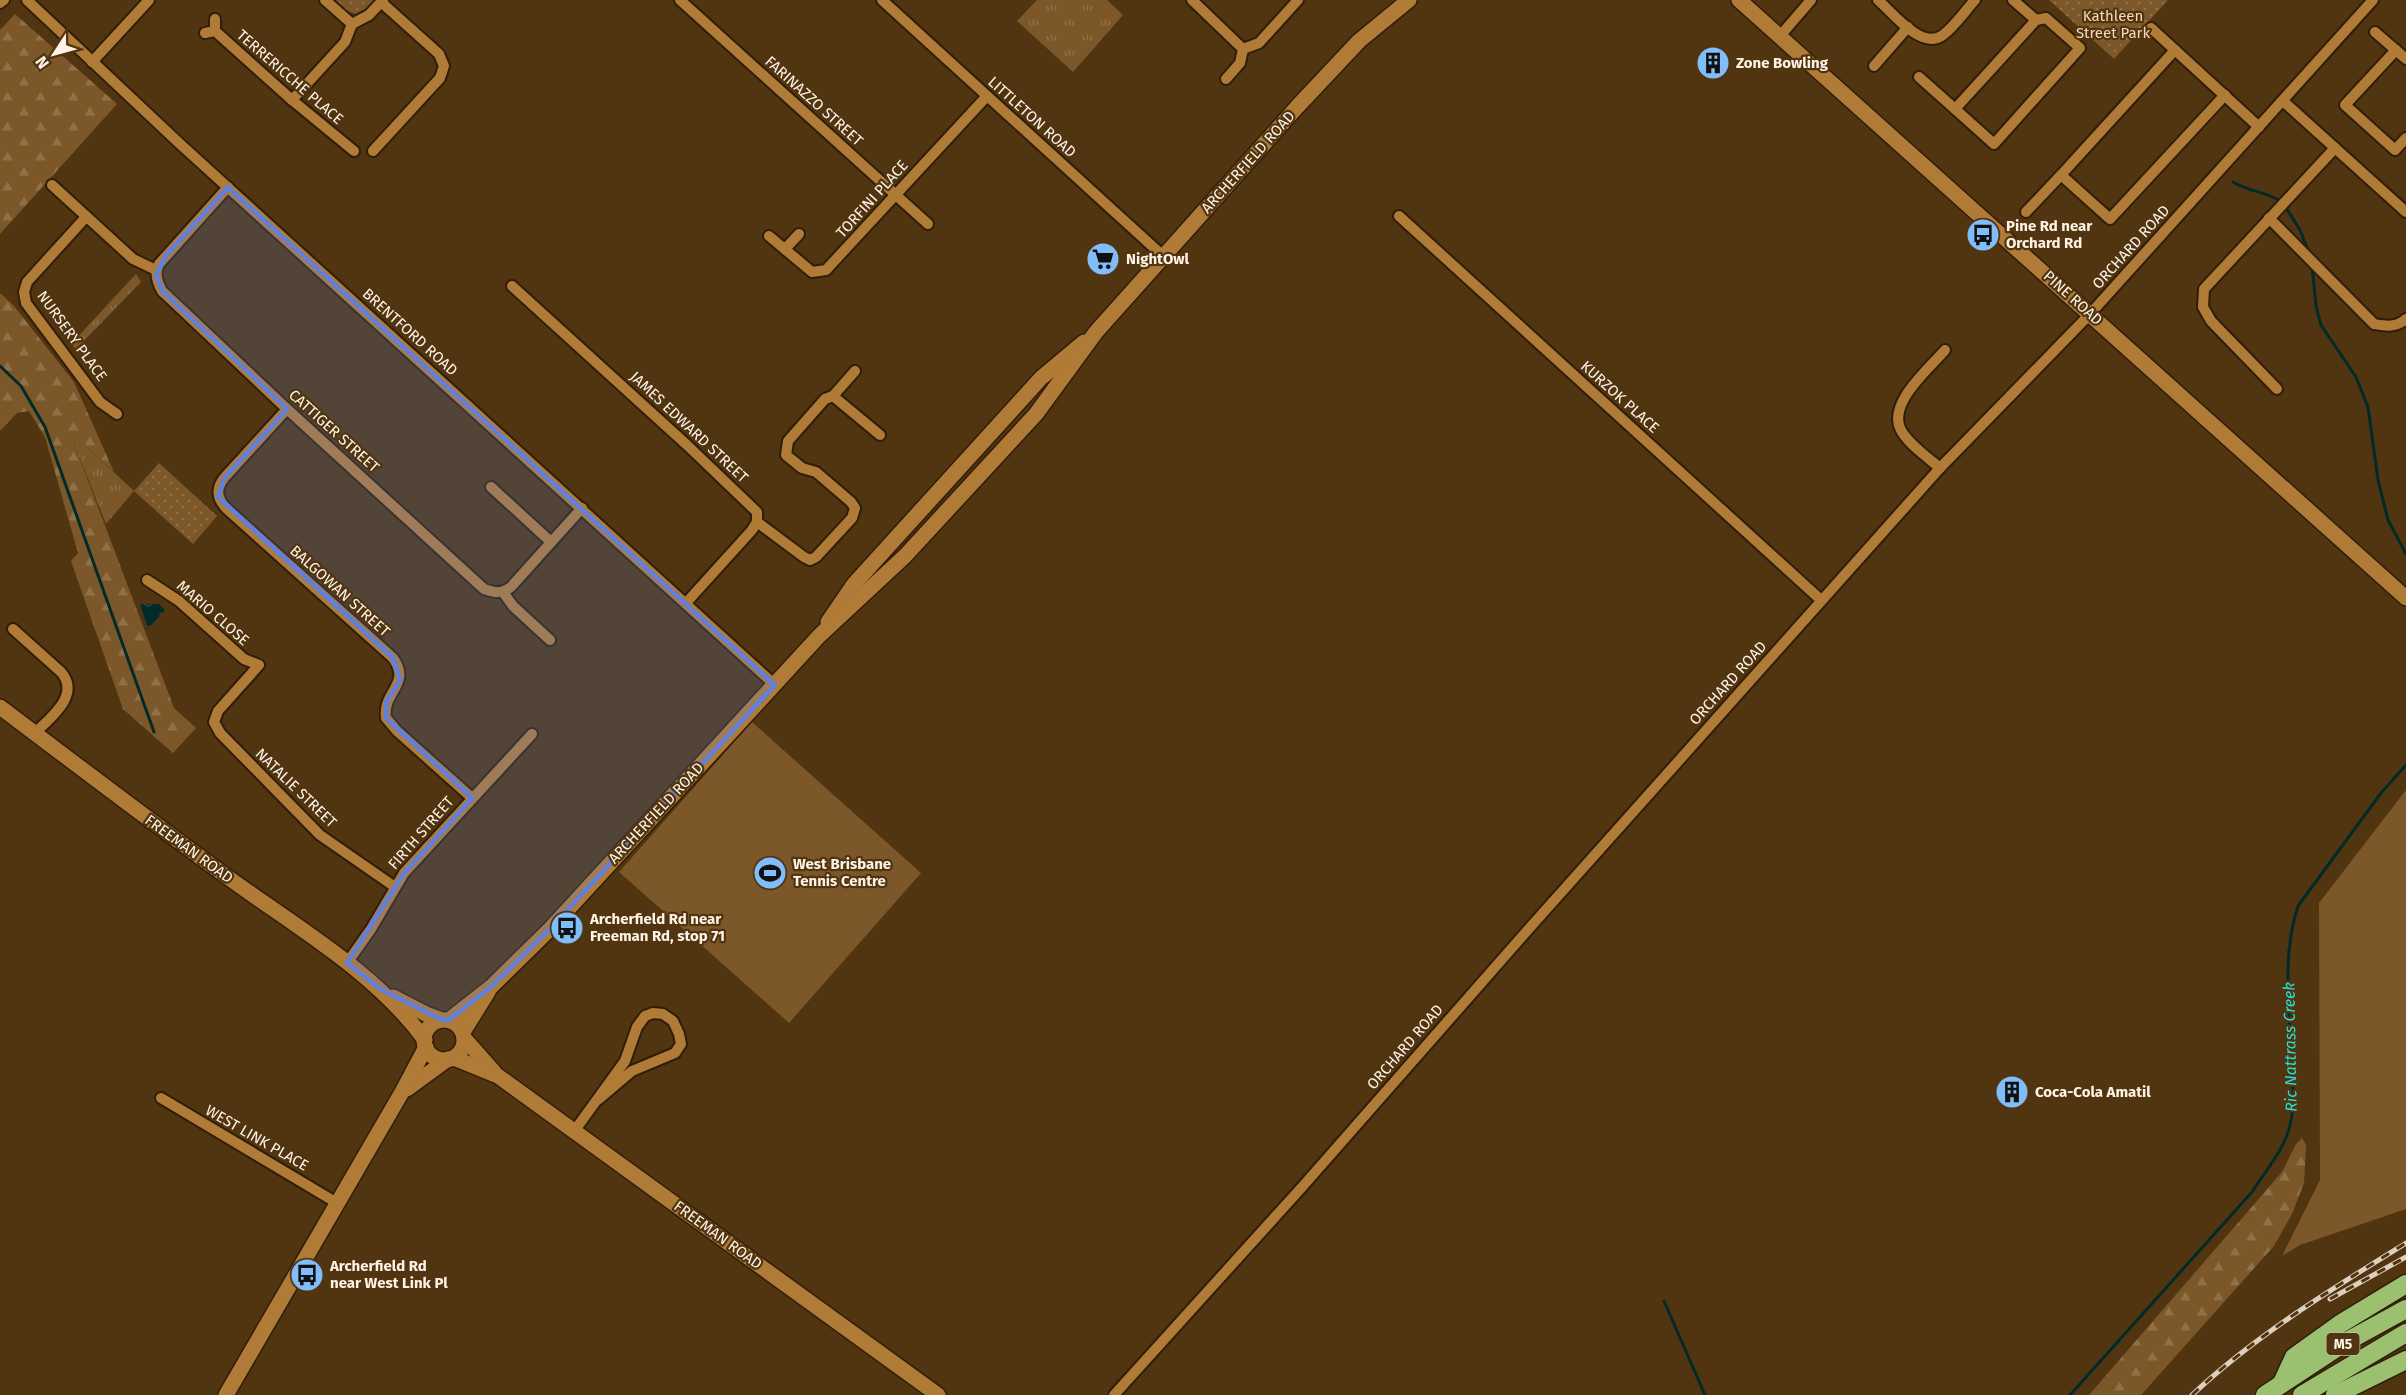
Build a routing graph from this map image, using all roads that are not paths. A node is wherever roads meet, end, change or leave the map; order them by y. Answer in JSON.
{"nodes":[{"id":1,"x":4,"y":0,"type":"edge"},
{"id":2,"x":27,"y":0,"type":"edge"},
{"id":3,"x":149,"y":0,"type":"edge"},
{"id":4,"x":325,"y":0,"type":"edge"},
{"id":5,"x":680,"y":0,"type":"edge"},
{"id":6,"x":882,"y":0,"type":"edge"},
{"id":7,"x":1192,"y":0,"type":"edge"},
{"id":8,"x":1298,"y":0,"type":"edge"},
{"id":9,"x":1409,"y":0,"type":"edge"},
{"id":10,"x":1739,"y":0,"type":"edge"},
{"id":11,"x":1811,"y":0,"type":"edge"},
{"id":12,"x":1878,"y":0,"type":"edge"},
{"id":13,"x":1975,"y":0,"type":"edge"},
{"id":14,"x":2013,"y":0,"type":"edge"},
{"id":15,"x":2373,"y":0,"type":"edge"},
{"id":16,"x":382,"y":1,"type":"edge"},
{"id":17,"x":0,"y":3,"type":"edge"},
{"id":18,"x":215,"y":19,"type":"dead end"},
{"id":19,"x":2036,"y":20,"type":"junction"},
{"id":20,"x":352,"y":24,"type":"junction"},
{"id":21,"x":1908,"y":27,"type":"junction"},
{"id":22,"x":2151,"y":28,"type":"dead end"},
{"id":23,"x":2375,"y":32,"type":"dead end"},
{"id":24,"x":1780,"y":36,"type":"junction"},
{"id":25,"x":1243,"y":49,"type":"junction"},
{"id":26,"x":2175,"y":50,"type":"junction"},
{"id":27,"x":2396,"y":50,"type":"junction"},
{"id":28,"x":2406,"y":59,"type":"edge"},
{"id":29,"x":92,"y":62,"type":"junction"},
{"id":30,"x":1874,"y":66,"type":"dead end"},
{"id":31,"x":1919,"y":77,"type":"dead end"},
{"id":32,"x":1226,"y":79,"type":"dead end"},
{"id":33,"x":2224,"y":95,"type":"junction"},
{"id":34,"x":987,"y":96,"type":"junction"},
{"id":35,"x":292,"y":100,"type":"junction"},
{"id":36,"x":2283,"y":101,"type":"junction"},
{"id":37,"x":1955,"y":109,"type":"junction"},
{"id":38,"x":2259,"y":127,"type":"junction"},
{"id":39,"x":2406,"y":138,"type":"edge"},
{"id":40,"x":2335,"y":147,"type":"junction"},
{"id":41,"x":354,"y":151,"type":"dead end"},
{"id":42,"x":373,"y":151,"type":"dead end"},
{"id":43,"x":2061,"y":175,"type":"junction"},
{"id":44,"x":52,"y":185,"type":"dead end"},
{"id":45,"x":228,"y":187,"type":"junction"},
{"id":46,"x":896,"y":195,"type":"junction"},
{"id":47,"x":2026,"y":212,"type":"dead end"},
{"id":48,"x":2406,"y":212,"type":"edge"},
{"id":49,"x":1399,"y":216,"type":"dead end"},
{"id":50,"x":86,"y":217,"type":"junction"},
{"id":51,"x":2269,"y":218,"type":"junction"},
{"id":52,"x":928,"y":224,"type":"dead end"},
{"id":53,"x":798,"y":234,"type":"dead end"},
{"id":54,"x":769,"y":236,"type":"dead end"},
{"id":55,"x":785,"y":249,"type":"junction"},
{"id":56,"x":1163,"y":256,"type":"junction"},
{"id":57,"x":156,"y":270,"type":"junction"},
{"id":58,"x":512,"y":286,"type":"dead end"},
{"id":59,"x":2091,"y":314,"type":"junction"},
{"id":60,"x":2406,"y":319,"type":"edge"},
{"id":61,"x":1945,"y":350,"type":"dead end"},
{"id":62,"x":855,"y":371,"type":"dead end"},
{"id":63,"x":2277,"y":389,"type":"dead end"},
{"id":64,"x":833,"y":396,"type":"junction"},
{"id":65,"x":287,"y":409,"type":"junction"},
{"id":66,"x":117,"y":414,"type":"dead end"},
{"id":67,"x":880,"y":435,"type":"dead end"},
{"id":68,"x":1940,"y":468,"type":"junction"},
{"id":69,"x":491,"y":488,"type":"dead end"},
{"id":70,"x":582,"y":508,"type":"junction"},
{"id":71,"x":757,"y":522,"type":"junction"},
{"id":72,"x":551,"y":542,"type":"junction"},
{"id":73,"x":147,"y":580,"type":"dead end"},
{"id":74,"x":503,"y":592,"type":"junction"},
{"id":75,"x":2406,"y":598,"type":"edge"},
{"id":76,"x":1821,"y":600,"type":"junction"},
{"id":77,"x":686,"y":603,"type":"junction"},
{"id":78,"x":13,"y":628,"type":"dead end"},
{"id":79,"x":550,"y":640,"type":"dead end"},
{"id":80,"x":775,"y":685,"type":"junction"},
{"id":81,"x":0,"y":706,"type":"edge"},
{"id":82,"x":214,"y":722,"type":"joint"},
{"id":83,"x":35,"y":734,"type":"junction"},
{"id":84,"x":532,"y":734,"type":"dead end"},
{"id":85,"x":472,"y":798,"type":"junction"},
{"id":86,"x":394,"y":887,"type":"junction"},
{"id":87,"x":346,"y":963,"type":"junction"},
{"id":88,"x":490,"y":987,"type":"junction"},
{"id":89,"x":380,"y":989,"type":"junction"},
{"id":90,"x":446,"y":1020,"type":"junction"},
{"id":91,"x":464,"y":1035,"type":"junction"},
{"id":92,"x":425,"y":1044,"type":"junction"},
{"id":93,"x":451,"y":1058,"type":"junction"},
{"id":94,"x":498,"y":1076,"type":"junction"},
{"id":95,"x":402,"y":1092,"type":"junction"},
{"id":96,"x":161,"y":1098,"type":"dead end"},
{"id":97,"x":599,"y":1099,"type":"junction"},
{"id":98,"x":575,"y":1130,"type":"junction"},
{"id":99,"x":337,"y":1203,"type":"junction"},
{"id":100,"x":2406,"y":1284,"type":"edge"},
{"id":101,"x":2406,"y":1309,"type":"edge"},
{"id":102,"x":2406,"y":1334,"type":"edge"},
{"id":103,"x":2406,"y":1360,"type":"edge"},
{"id":104,"x":2282,"y":1383,"type":"junction"},
{"id":105,"x":226,"y":1395,"type":"edge"},
{"id":106,"x":938,"y":1395,"type":"edge"},
{"id":107,"x":1114,"y":1395,"type":"edge"},
{"id":108,"x":2265,"y":1395,"type":"edge"},
{"id":109,"x":2302,"y":1395,"type":"edge"},
{"id":110,"x":2335,"y":1395,"type":"edge"}],
"edges":[{"from":1,"to":17,"type":"street"},
{"from":2,"to":29,"type":"street","name":"BRENTFORD ROAD"},
{"from":3,"to":29,"type":"street"},
{"from":4,"to":20,"type":"street"},
{"from":5,"to":46,"type":"street","name":"FARINAZZO STREET"},
{"from":6,"to":34,"type":"street","name":"LITTLETON ROAD"},
{"from":7,"to":25,"type":"street"},
{"from":8,"to":25,"type":"street"},
{"from":9,"to":56,"type":"street","name":"ARCHERFIELD ROAD"},
{"from":10,"to":24,"type":"street","name":"PINE ROAD"},
{"from":11,"to":24,"type":"street"},
{"from":12,"to":21,"type":"street"},
{"from":13,"to":21,"type":"street"},
{"from":14,"to":19,"type":"street"},
{"from":15,"to":36,"type":"street","name":"ORCHARD ROAD"},
{"from":16,"to":20,"type":"street"},
{"from":16,"to":42,"type":"street"},
{"from":18,"to":35,"type":"street","name":"TERRERICCHE PLACE"},
{"from":19,"to":37,"type":"street"},
{"from":19,"to":37,"type":"street"},
{"from":20,"to":35,"type":"street"},
{"from":21,"to":30,"type":"street"},
{"from":22,"to":26,"type":"street"},
{"from":23,"to":27,"type":"street"},
{"from":24,"to":59,"type":"street","name":"PINE ROAD"},
{"from":25,"to":32,"type":"street"},
{"from":26,"to":33,"type":"street"},
{"from":26,"to":43,"type":"street"},
{"from":27,"to":28,"type":"street"},
{"from":27,"to":39,"type":"street"},
{"from":29,"to":45,"type":"street","name":"BRENTFORD ROAD"},
{"from":31,"to":37,"type":"street"},
{"from":33,"to":38,"type":"street"},
{"from":33,"to":43,"type":"street"},
{"from":34,"to":46,"type":"street","name":"TORFINI PLACE"},
{"from":34,"to":56,"type":"street","name":"LITTLETON ROAD"},
{"from":35,"to":41,"type":"street","name":"TERRERICCHE PLACE"},
{"from":36,"to":38,"type":"street","name":"ORCHARD ROAD"},
{"from":36,"to":40,"type":"street"},
{"from":38,"to":59,"type":"street","name":"ORCHARD ROAD"},
{"from":40,"to":48,"type":"street"},
{"from":40,"to":51,"type":"street"},
{"from":43,"to":47,"type":"street"},
{"from":44,"to":50,"type":"street"},
{"from":45,"to":57,"type":"street"},
{"from":45,"to":70,"type":"street","name":"BRENTFORD ROAD"},
{"from":46,"to":52,"type":"street","name":"FARINAZZO STREET"},
{"from":46,"to":55,"type":"street","name":"TORFINI PLACE"},
{"from":49,"to":76,"type":"street","name":"KURZOK PLACE"},
{"from":50,"to":57,"type":"street"},
{"from":50,"to":66,"type":"street","name":"NURSERY PLACE"},
{"from":51,"to":60,"type":"street"},
{"from":51,"to":63,"type":"street"},
{"from":53,"to":55,"type":"street"},
{"from":54,"to":55,"type":"street","name":"TORFINI PLACE"},
{"from":56,"to":80,"type":"street","name":"ARCHERFIELD ROAD"},
{"from":57,"to":65,"type":"street","name":"CATTIGER STREET"},
{"from":58,"to":71,"type":"street","name":"JAMES EDWARD STREET"},
{"from":59,"to":68,"type":"street","name":"ORCHARD ROAD"},
{"from":59,"to":75,"type":"street","name":"PINE ROAD"},
{"from":61,"to":68,"type":"street"},
{"from":62,"to":64,"type":"street"},
{"from":64,"to":67,"type":"street"},
{"from":64,"to":71,"type":"street"},
{"from":65,"to":74,"type":"street","name":"CATTIGER STREET"},
{"from":65,"to":85,"type":"street","name":"BALGOWAN STREET"},
{"from":68,"to":76,"type":"street","name":"ORCHARD ROAD"},
{"from":69,"to":72,"type":"street"},
{"from":70,"to":72,"type":"street"},
{"from":70,"to":77,"type":"street","name":"BRENTFORD ROAD"},
{"from":71,"to":77,"type":"street"},
{"from":72,"to":74,"type":"street"},
{"from":73,"to":82,"type":"street","name":"MARIO CLOSE"},
{"from":74,"to":79,"type":"street"},
{"from":76,"to":107,"type":"street","name":"ORCHARD ROAD"},
{"from":77,"to":80,"type":"street","name":"BRENTFORD ROAD"},
{"from":78,"to":83,"type":"street"},
{"from":80,"to":88,"type":"street","name":"ARCHERFIELD ROAD"},
{"from":81,"to":83,"type":"street","name":"FREEMAN ROAD"},
{"from":82,"to":86,"type":"street","name":"NATALIE STREET"},
{"from":83,"to":87,"type":"street","name":"FREEMAN ROAD"},
{"from":84,"to":85,"type":"street","name":"FIRTH STREET"},
{"from":85,"to":86,"type":"street","name":"FIRTH STREET"},
{"from":86,"to":87,"type":"street","name":"FIRTH STREET"},
{"from":87,"to":89,"type":"street","name":"FREEMAN ROAD"},
{"from":88,"to":90,"type":"street","name":"ARCHERFIELD ROAD"},
{"from":88,"to":91,"type":"street","name":"ARCHERFIELD ROAD"},
{"from":89,"to":90,"type":"street","name":"FREEMAN ROAD"},
{"from":89,"to":92,"type":"street","name":"FREEMAN ROAD"},
{"from":90,"to":91,"type":"street"},
{"from":90,"to":92,"type":"street"},
{"from":91,"to":93,"type":"street"},
{"from":91,"to":94,"type":"street","name":"FREEMAN ROAD"},
{"from":92,"to":93,"type":"street"},
{"from":92,"to":95,"type":"street"},
{"from":93,"to":94,"type":"street","name":"FREEMAN ROAD"},
{"from":93,"to":95,"type":"street"},
{"from":94,"to":98,"type":"street","name":"FREEMAN ROAD"},
{"from":95,"to":99,"type":"street"},
{"from":96,"to":99,"type":"street","name":"WEST LINK PLACE"},
{"from":97,"to":97,"type":"street"},
{"from":97,"to":98,"type":"street"},
{"from":98,"to":106,"type":"street","name":"FREEMAN ROAD"},
{"from":99,"to":105,"type":"street"},
{"from":100,"to":104,"type":"highway"},
{"from":101,"to":104,"type":"highway","number":"M5"},
{"from":102,"to":109,"type":"highway","number":"M5"},
{"from":103,"to":110,"type":"highway"},
{"from":104,"to":108,"type":"highway","number":"M5"}]}
